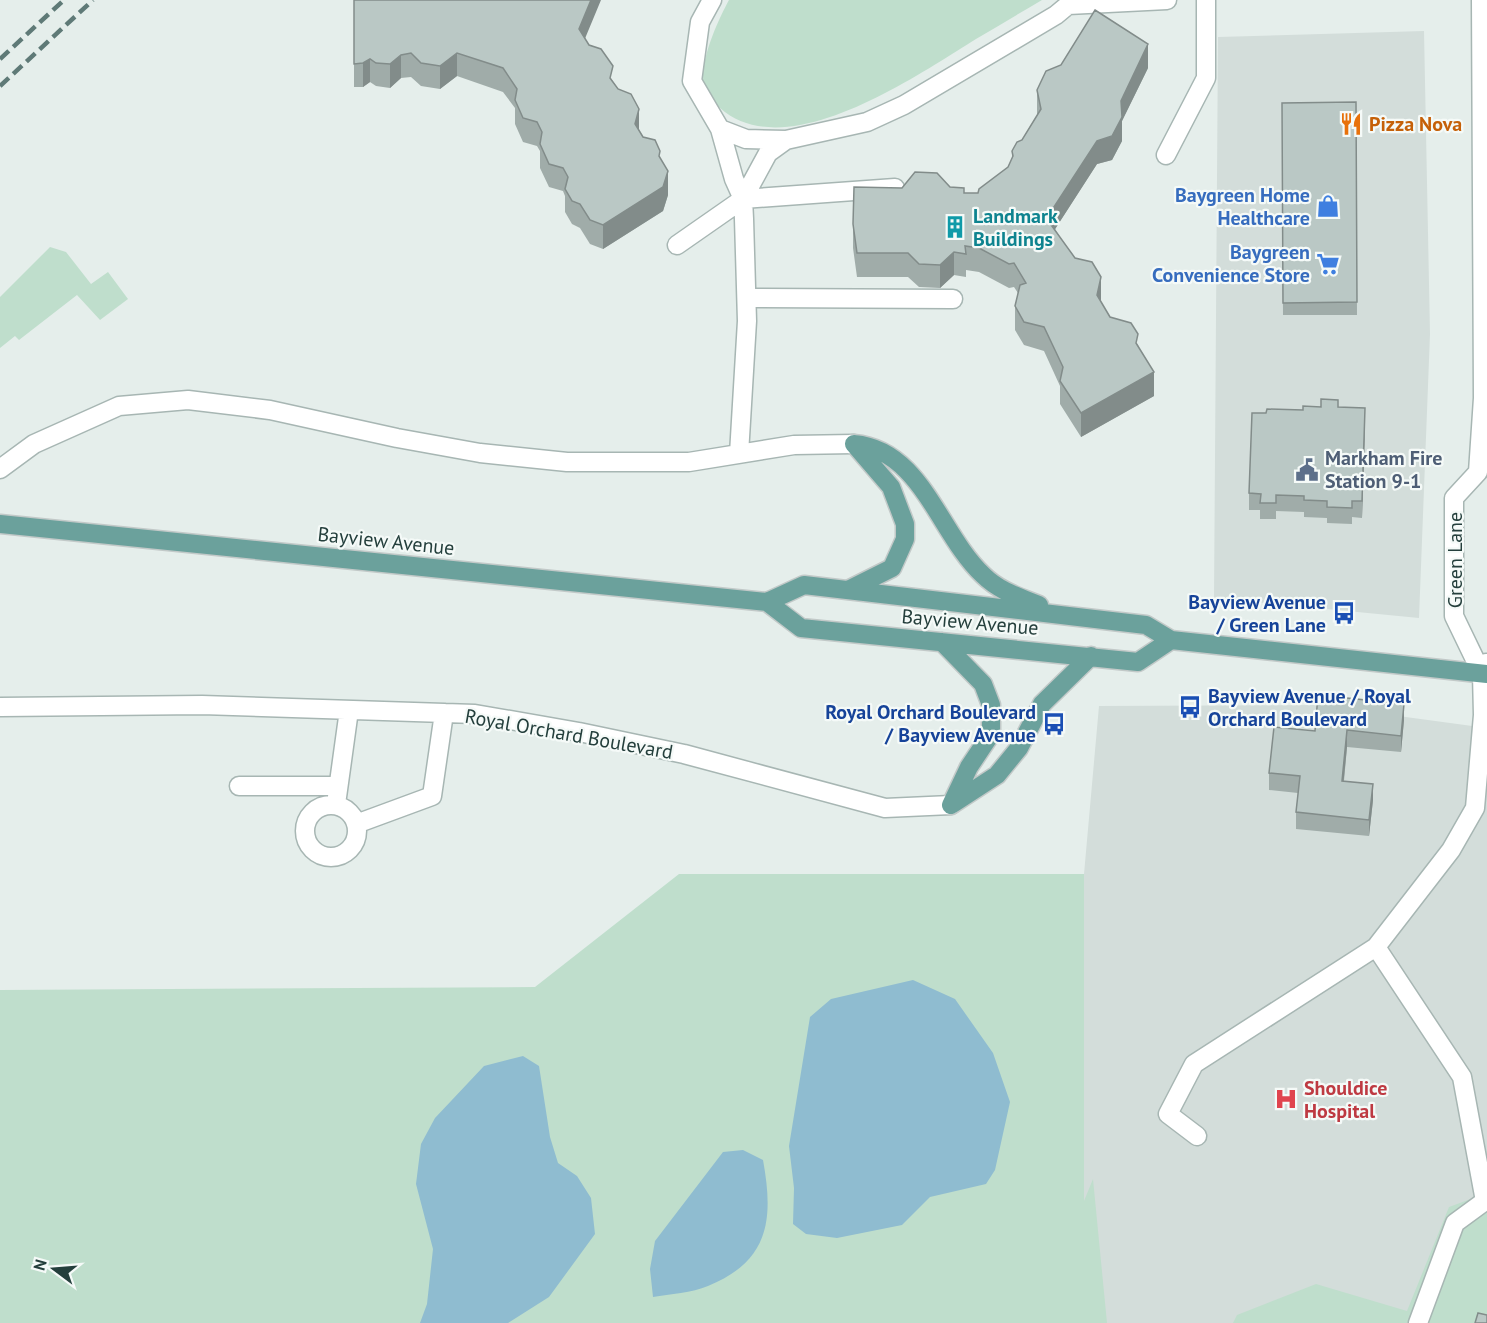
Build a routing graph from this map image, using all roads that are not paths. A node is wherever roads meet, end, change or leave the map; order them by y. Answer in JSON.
{"nodes":[{"id":1,"x":712,"y":0,"type":"edge"},
{"id":2,"x":1167,"y":0,"type":"edge"},
{"id":3,"x":1206,"y":0,"type":"edge"},
{"id":4,"x":1482,"y":0,"type":"edge"},
{"id":5,"x":1071,"y":2,"type":"edge"},
{"id":6,"x":720,"y":129,"type":"junction"},
{"id":7,"x":786,"y":140,"type":"junction"},
{"id":8,"x":1166,"y":154,"type":"dead end"},
{"id":9,"x":895,"y":188,"type":"edge"},
{"id":10,"x":743,"y":199,"type":"junction"},
{"id":11,"x":677,"y":245,"type":"dead end"},
{"id":12,"x":748,"y":298,"type":"junction"},
{"id":13,"x":953,"y":299,"type":"dead end"},
{"id":14,"x":854,"y":444,"type":"junction"},
{"id":15,"x":739,"y":454,"type":"junction"},
{"id":16,"x":0,"y":469,"type":"edge"},
{"id":17,"x":1483,"y":478,"type":"edge"},
{"id":18,"x":0,"y":524,"type":"edge"},
{"id":19,"x":848,"y":590,"type":"junction"},
{"id":20,"x":767,"y":602,"type":"junction"},
{"id":21,"x":1064,"y":615,"type":"junction"},
{"id":22,"x":1171,"y":640,"type":"junction"},
{"id":23,"x":942,"y":642,"type":"junction"},
{"id":24,"x":1091,"y":656,"type":"junction"},
{"id":25,"x":1485,"y":670,"type":"edge"},
{"id":26,"x":0,"y":707,"type":"edge"},
{"id":27,"x":349,"y":710,"type":"junction"},
{"id":28,"x":444,"y":713,"type":"junction"},
{"id":29,"x":238,"y":786,"type":"dead end"},
{"id":30,"x":338,"y":786,"type":"junction"},
{"id":31,"x":335,"y":805,"type":"junction"},
{"id":32,"x":951,"y":805,"type":"junction"},
{"id":33,"x":356,"y":824,"type":"junction"},
{"id":34,"x":1376,"y":947,"type":"junction"},
{"id":35,"x":1197,"y":1136,"type":"dead end"},
{"id":36,"x":1486,"y":1203,"type":"edge"},
{"id":37,"x":1418,"y":1323,"type":"edge"}],
"edges":[{"from":1,"to":6,"type":"street"},
{"from":2,"to":5,"type":"street"},
{"from":3,"to":8,"type":"street"},
{"from":4,"to":17,"type":"street","name":"Green Lane"},
{"from":5,"to":7,"type":"street"},
{"from":6,"to":7,"type":"street"},
{"from":6,"to":10,"type":"street"},
{"from":7,"to":10,"type":"street"},
{"from":9,"to":10,"type":"street"},
{"from":10,"to":11,"type":"street"},
{"from":10,"to":12,"type":"street"},
{"from":12,"to":13,"type":"street"},
{"from":12,"to":15,"type":"street"},
{"from":14,"to":15,"type":"street"},
{"from":14,"to":19,"type":"main road"},
{"from":14,"to":21,"type":"main road"},
{"from":15,"to":16,"type":"street"},
{"from":17,"to":25,"type":"street","name":"Green Lane"},
{"from":18,"to":20,"type":"main road","name":"Bayview Avenue"},
{"from":19,"to":20,"type":"main road","name":"Bayview Avenue"},
{"from":19,"to":21,"type":"main road","name":"Bayview Avenue"},
{"from":20,"to":23,"type":"main road","name":"Bayview Avenue"},
{"from":21,"to":22,"type":"main road","name":"Bayview Avenue"},
{"from":22,"to":24,"type":"main road","name":"Bayview Avenue"},
{"from":22,"to":25,"type":"main road","name":"Bayview Avenue"},
{"from":23,"to":24,"type":"main road","name":"Bayview Avenue"},
{"from":23,"to":32,"type":"main road"},
{"from":24,"to":32,"type":"main road"},
{"from":25,"to":34,"type":"street"},
{"from":26,"to":27,"type":"street","name":"Royal Orchard Boulevard"},
{"from":27,"to":28,"type":"street","name":"Royal Orchard Boulevard"},
{"from":27,"to":30,"type":"street"},
{"from":28,"to":32,"type":"street","name":"Royal Orchard Boulevard"},
{"from":28,"to":33,"type":"street"},
{"from":29,"to":30,"type":"street"},
{"from":30,"to":31,"type":"street"},
{"from":31,"to":33,"type":"street"},
{"from":31,"to":33,"type":"street"},
{"from":34,"to":35,"type":"street"},
{"from":34,"to":36,"type":"street"},
{"from":36,"to":37,"type":"street"}]}
